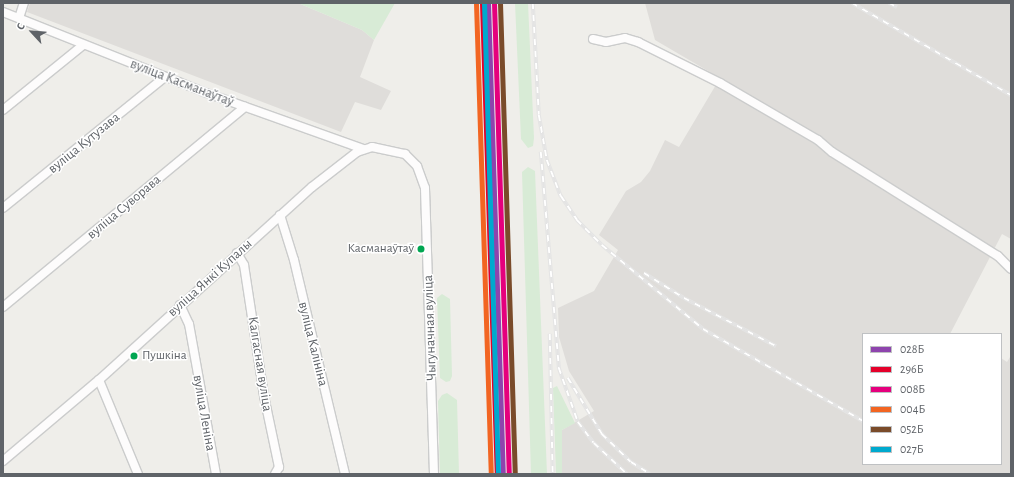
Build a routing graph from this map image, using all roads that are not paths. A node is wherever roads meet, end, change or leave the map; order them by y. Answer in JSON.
{"nodes":[{"id":1,"x":24,"y":3,"type":"edge"},
{"id":2,"x":4,"y":13,"type":"edge"},
{"id":3,"x":19,"y":18,"type":"junction"},
{"id":4,"x":593,"y":39,"type":"dead end"},
{"id":5,"x":83,"y":45,"type":"junction"},
{"id":6,"x":165,"y":77,"type":"junction"},
{"id":7,"x":245,"y":107,"type":"junction"},
{"id":8,"x":3,"y":110,"type":"edge"},
{"id":9,"x":363,"y":149,"type":"junction"},
{"id":10,"x":3,"y":208,"type":"edge"},
{"id":11,"x":280,"y":215,"type":"junction"},
{"id":12,"x":237,"y":253,"type":"junction"},
{"id":13,"x":1011,"y":269,"type":"edge"},
{"id":14,"x":180,"y":305,"type":"junction"},
{"id":15,"x":3,"y":307,"type":"edge"},
{"id":16,"x":99,"y":380,"type":"junction"},
{"id":17,"x":3,"y":461,"type":"edge"},
{"id":18,"x":138,"y":474,"type":"edge"},
{"id":19,"x":216,"y":474,"type":"edge"},
{"id":20,"x":275,"y":474,"type":"edge"},
{"id":21,"x":345,"y":474,"type":"edge"},
{"id":22,"x":434,"y":474,"type":"edge"}],
"edges":[{"from":1,"to":3,"type":"street"},
{"from":2,"to":3,"type":"street","name":"вуліца Касманаўтаў"},
{"from":3,"to":5,"type":"street","name":"вуліца Касманаўтаў"},
{"from":4,"to":13,"type":"street"},
{"from":5,"to":6,"type":"street","name":"вуліца Касманаўтаў"},
{"from":5,"to":8,"type":"street"},
{"from":6,"to":7,"type":"street","name":"вуліца Касманаўтаў"},
{"from":6,"to":10,"type":"street","name":"вуліца Кутузава"},
{"from":7,"to":9,"type":"street","name":"вуліца Касманаўтаў"},
{"from":7,"to":15,"type":"street","name":"вуліца Суворава"},
{"from":9,"to":11,"type":"street","name":"вуліца Янкі Купалы"},
{"from":9,"to":22,"type":"street","name":"Чыгуначная вуліца"},
{"from":11,"to":12,"type":"street","name":"вуліца Янкі Купалы"},
{"from":11,"to":21,"type":"street","name":"вуліца Калініна"},
{"from":12,"to":14,"type":"street","name":"вуліца Янкі Купалы"},
{"from":12,"to":20,"type":"street","name":"Калгасная вуліца"},
{"from":14,"to":16,"type":"street","name":"вуліца Янкі Купалы"},
{"from":14,"to":19,"type":"street","name":"вуліца Леніна"},
{"from":16,"to":17,"type":"street","name":"вуліца Янкі Купалы"},
{"from":16,"to":18,"type":"street"}]}
